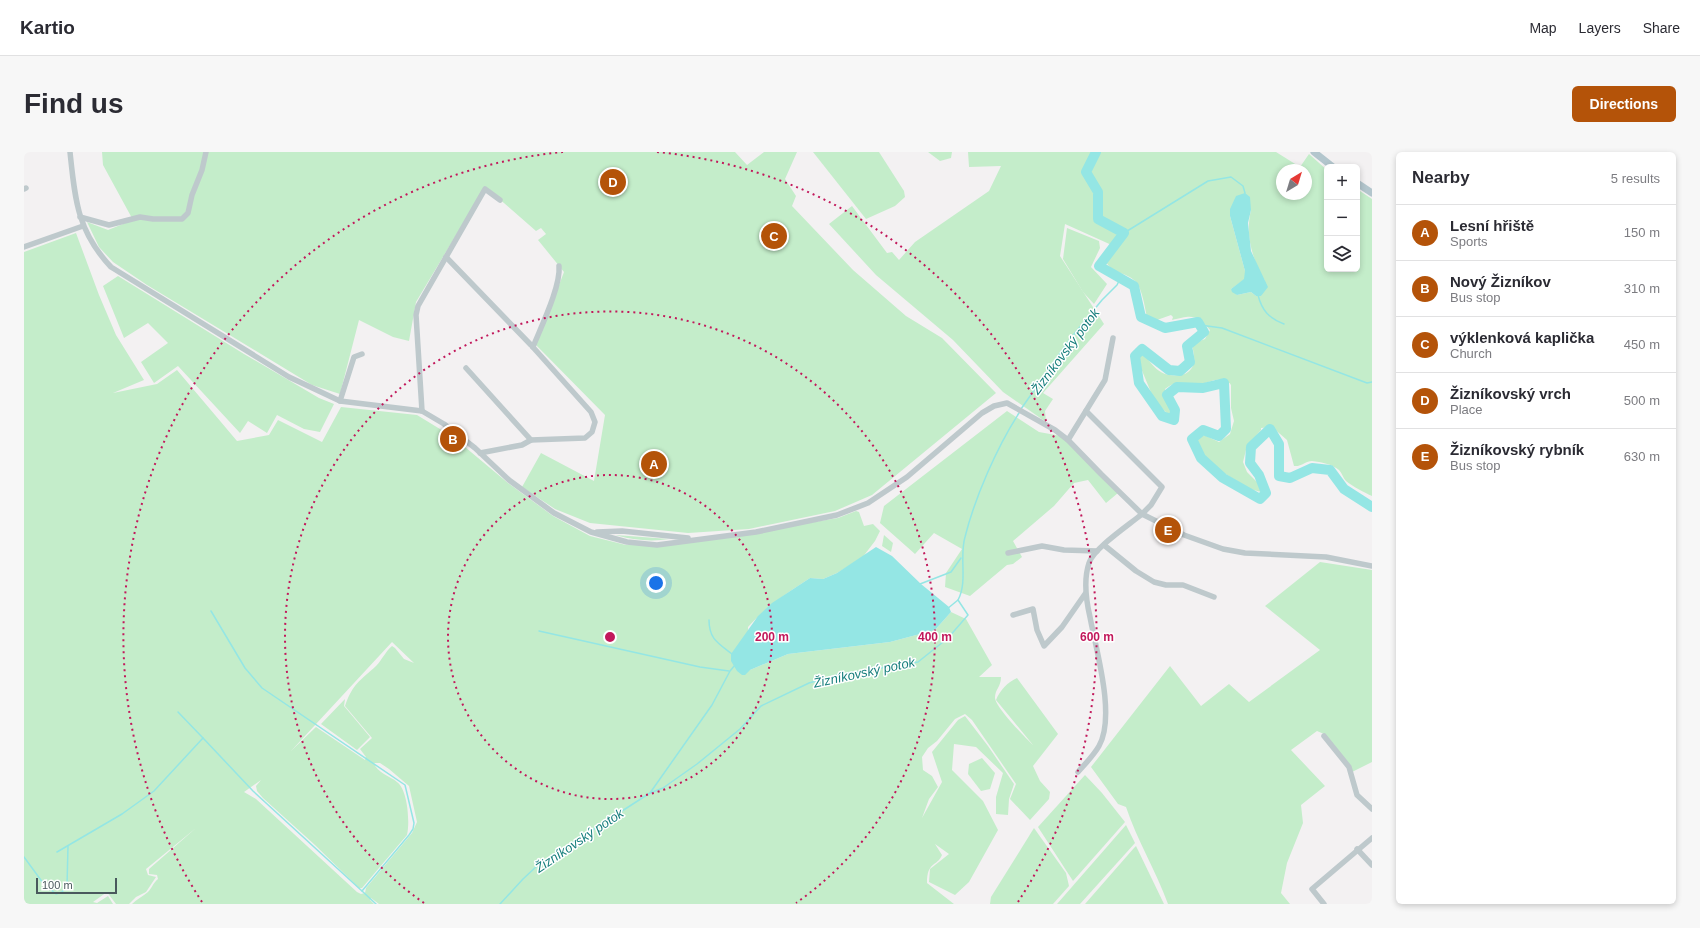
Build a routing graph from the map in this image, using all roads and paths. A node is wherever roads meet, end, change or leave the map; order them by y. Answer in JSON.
{"nodes":[{"id":1,"x":70,"y":152,"type":"edge"},
{"id":2,"x":206,"y":152,"type":"edge"},
{"id":3,"x":1314,"y":152,"type":"edge"},
{"id":4,"x":1329,"y":164,"type":"edge"},
{"id":5,"x":1360,"y":185,"type":"edge"},
{"id":6,"x":1372,"y":193,"type":"edge"},
{"id":7,"x":500,"y":200,"type":"dead end"},
{"id":8,"x":80,"y":218,"type":"junction"},
{"id":9,"x":83,"y":226,"type":"junction"},
{"id":10,"x":24,"y":247,"type":"edge"},
{"id":11,"x":446,"y":257,"type":"junction"},
{"id":12,"x":558,"y":266,"type":"dead end"},
{"id":13,"x":1113,"y":338,"type":"dead end"},
{"id":14,"x":533,"y":347,"type":"junction"},
{"id":15,"x":362,"y":354,"type":"dead end"},
{"id":16,"x":466,"y":368,"type":"dead end"},
{"id":17,"x":340,"y":401,"type":"junction"},
{"id":18,"x":422,"y":411,"type":"junction"},
{"id":19,"x":1086,"y":412,"type":"junction"},
{"id":20,"x":531,"y":440,"type":"junction"},
{"id":21,"x":1068,"y":440,"type":"junction"},
{"id":22,"x":480,"y":453,"type":"junction"},
{"id":23,"x":1142,"y":514,"type":"junction"},
{"id":24,"x":591,"y":532,"type":"junction"},
{"id":25,"x":697,"y":539,"type":"junction"},
{"id":26,"x":1104,"y":544,"type":"junction"},
{"id":27,"x":1097,"y":551,"type":"junction"},
{"id":28,"x":1008,"y":554,"type":"dead end"},
{"id":29,"x":1372,"y":566,"type":"edge"},
{"id":30,"x":1085,"y":594,"type":"junction"},
{"id":31,"x":1214,"y":597,"type":"dead end"},
{"id":32,"x":1014,"y":615,"type":"dead end"},
{"id":33,"x":1324,"y":736,"type":"dead end"},
{"id":34,"x":1078,"y":772,"type":"dead end"},
{"id":35,"x":1372,"y":809,"type":"edge"},
{"id":36,"x":1372,"y":838,"type":"edge"},
{"id":37,"x":1357,"y":849,"type":"junction"},
{"id":38,"x":1372,"y":865,"type":"edge"},
{"id":39,"x":1324,"y":904,"type":"edge"}],
"edges":[{"from":1,"to":8,"type":"street"},
{"from":2,"to":8,"type":"street"},
{"from":3,"to":4,"type":"main road"},
{"from":5,"to":6,"type":"main road"},
{"from":7,"to":11,"type":"street"},
{"from":8,"to":9,"type":"street"},
{"from":9,"to":10,"type":"street"},
{"from":9,"to":17,"type":"street"},
{"from":11,"to":14,"type":"street"},
{"from":11,"to":18,"type":"street"},
{"from":12,"to":14,"type":"street"},
{"from":13,"to":19,"type":"street"},
{"from":14,"to":20,"type":"street"},
{"from":15,"to":17,"type":"street"},
{"from":16,"to":20,"type":"street"},
{"from":17,"to":18,"type":"street"},
{"from":18,"to":22,"type":"street"},
{"from":19,"to":21,"type":"street"},
{"from":19,"to":23,"type":"street"},
{"from":20,"to":22,"type":"street"},
{"from":21,"to":23,"type":"street"},
{"from":21,"to":25,"type":"street"},
{"from":22,"to":24,"type":"street"},
{"from":23,"to":26,"type":"street"},
{"from":23,"to":29,"type":"street"},
{"from":24,"to":25,"type":"street"},
{"from":24,"to":25,"type":"street"},
{"from":26,"to":27,"type":"street"},
{"from":26,"to":31,"type":"street"},
{"from":27,"to":28,"type":"street"},
{"from":27,"to":30,"type":"street"},
{"from":30,"to":32,"type":"street"},
{"from":30,"to":34,"type":"street"},
{"from":33,"to":35,"type":"street"},
{"from":36,"to":37,"type":"street"},
{"from":37,"to":38,"type":"street"},
{"from":37,"to":39,"type":"street"}]}
